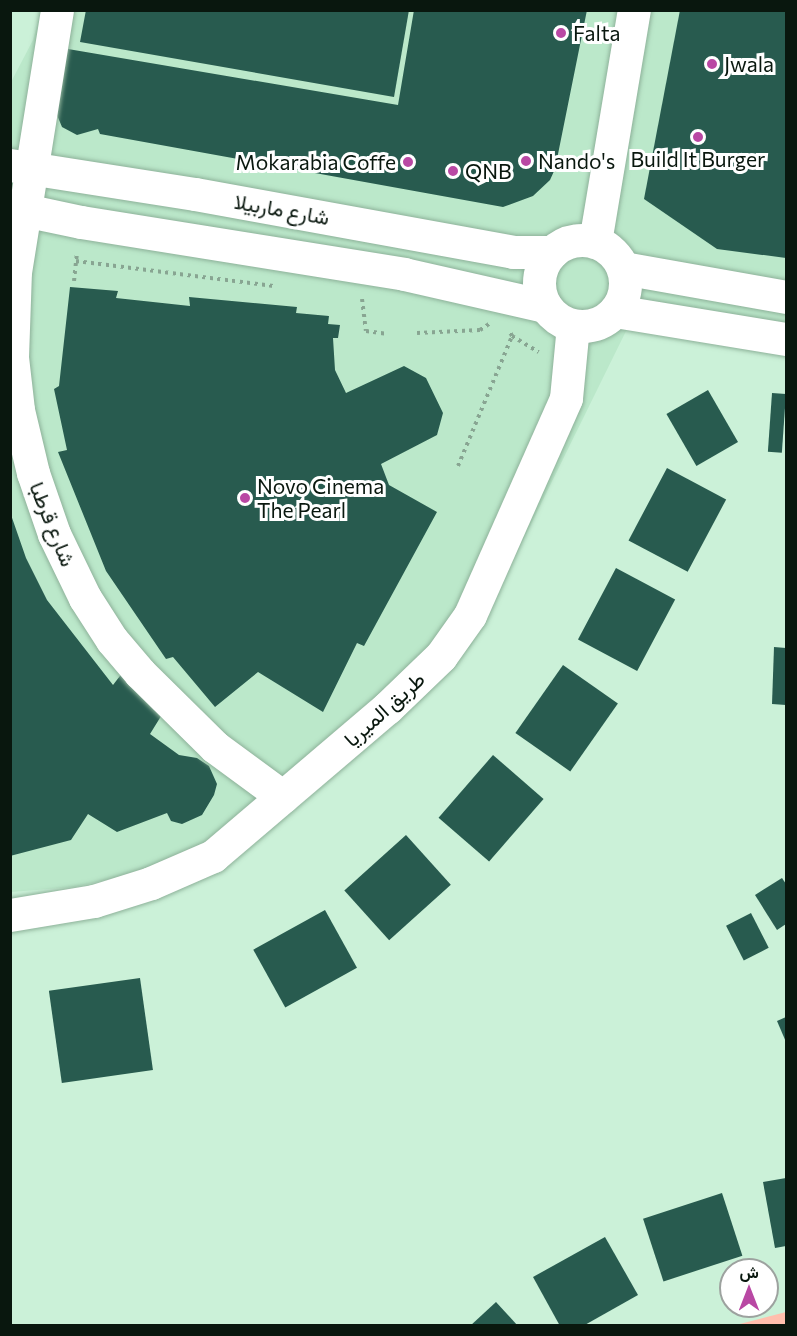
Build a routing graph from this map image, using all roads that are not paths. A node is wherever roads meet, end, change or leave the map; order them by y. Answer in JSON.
{"nodes":[{"id":1,"x":57,"y":10,"type":"edge"},
{"id":2,"x":634,"y":10,"type":"edge"},
{"id":3,"x":20,"y":166,"type":"edge"},
{"id":4,"x":17,"y":209,"type":"edge"},
{"id":5,"x":415,"y":233,"type":"junction"},
{"id":6,"x":595,"y":242,"type":"junction"},
{"id":7,"x":552,"y":252,"type":"junction"},
{"id":8,"x":623,"y":268,"type":"junction"},
{"id":9,"x":404,"y":274,"type":"junction"},
{"id":10,"x":786,"y":297,"type":"edge"},
{"id":11,"x":545,"y":306,"type":"junction"},
{"id":12,"x":615,"y":311,"type":"junction"},
{"id":13,"x":573,"y":325,"type":"junction"},
{"id":14,"x":786,"y":339,"type":"edge"},
{"id":15,"x":14,"y":411,"type":"edge"},
{"id":16,"x":282,"y":797,"type":"junction"},
{"id":17,"x":10,"y":915,"type":"edge"}],
"edges":[{"from":1,"to":3,"type":"street","name":"شارع قرطبا"},
{"from":2,"to":6,"type":"street"},
{"from":3,"to":4,"type":"street","name":"شارع قرطبا"},
{"from":3,"to":5,"type":"street","name":"شارع ماربيلا"},
{"from":4,"to":9,"type":"street","name":"شارع ماربيلا"},
{"from":4,"to":15,"type":"street","name":"شارع قرطبا"},
{"from":5,"to":7,"type":"street","name":"شارع ماربيلا"},
{"from":5,"to":9,"type":"street"},
{"from":6,"to":7,"type":"street"},
{"from":6,"to":8,"type":"street"},
{"from":7,"to":11,"type":"street"},
{"from":8,"to":10,"type":"street"},
{"from":8,"to":12,"type":"street"},
{"from":9,"to":11,"type":"street","name":"شارع ماربيلا"},
{"from":11,"to":13,"type":"street"},
{"from":12,"to":13,"type":"street"},
{"from":12,"to":14,"type":"street"},
{"from":13,"to":16,"type":"street","name":"طريق الميريا"},
{"from":15,"to":16,"type":"street","name":"شارع قرطبا"},
{"from":16,"to":17,"type":"street","name":"طريق الميريا"}]}
